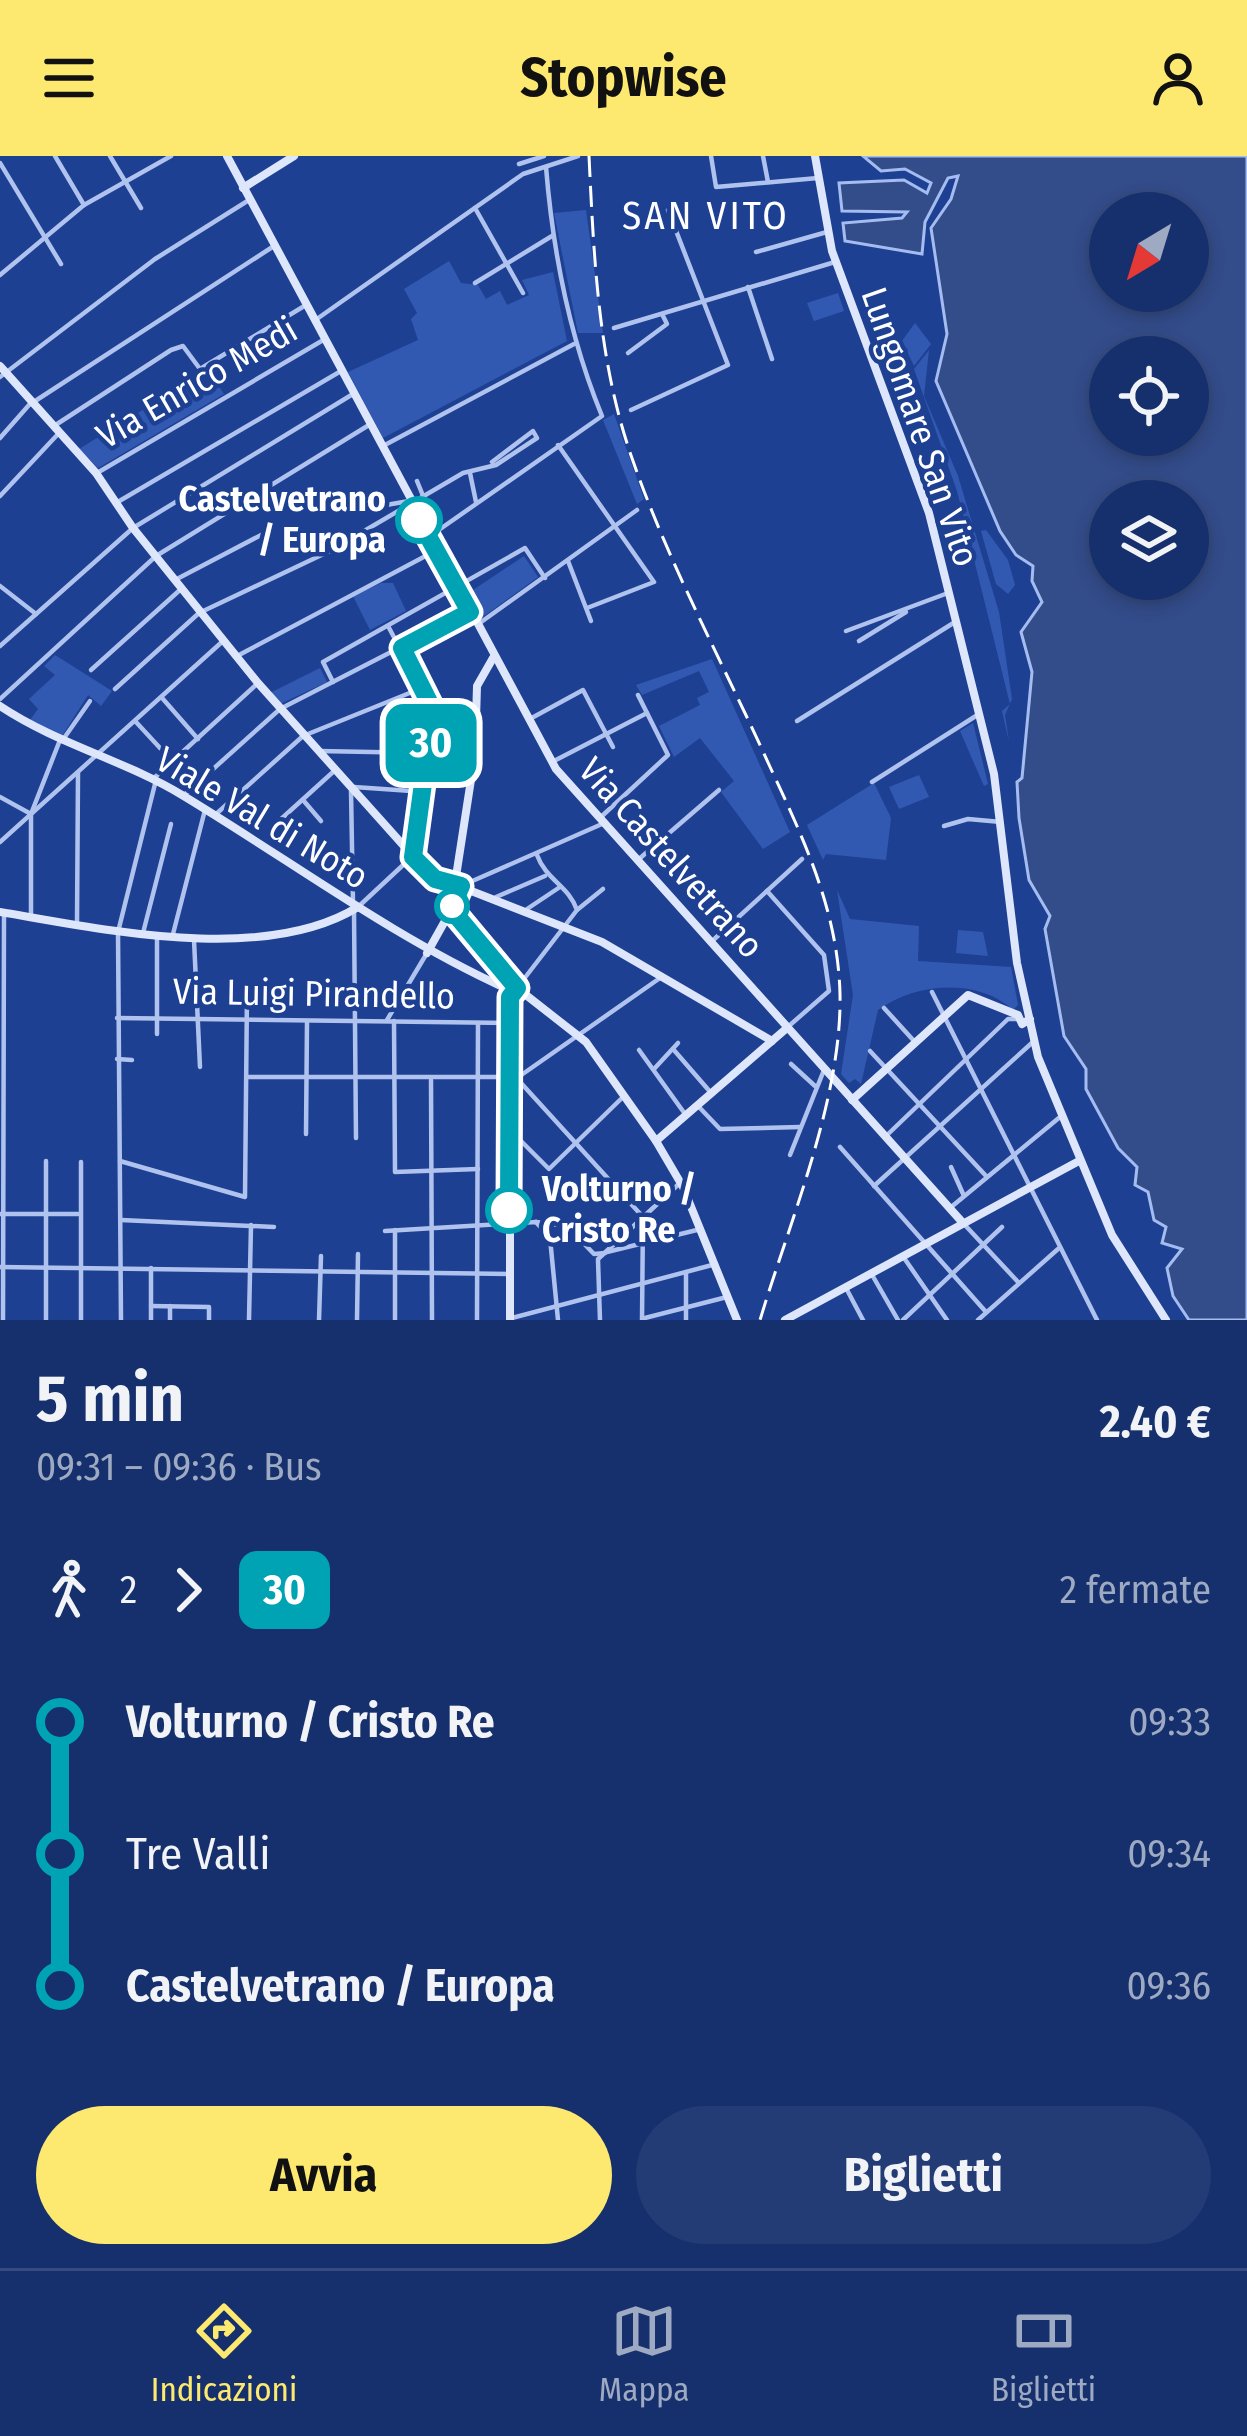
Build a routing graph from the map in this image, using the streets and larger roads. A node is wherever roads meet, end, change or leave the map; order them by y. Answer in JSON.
{"nodes":[{"id":1,"x":55,"y":156,"type":"edge"},
{"id":2,"x":110,"y":156,"type":"edge"},
{"id":3,"x":226,"y":156,"type":"edge"},
{"id":4,"x":294,"y":156,"type":"edge"},
{"id":5,"x":516,"y":156,"type":"edge"},
{"id":6,"x":544,"y":156,"type":"edge"},
{"id":7,"x":578,"y":156,"type":"edge"},
{"id":8,"x":711,"y":156,"type":"edge"},
{"id":9,"x":763,"y":156,"type":"edge"},
{"id":10,"x":815,"y":156,"type":"edge"},
{"id":11,"x":167,"y":157,"type":"edge"},
{"id":12,"x":0,"y":163,"type":"edge"},
{"id":13,"x":520,"y":164,"type":"junction"},
{"id":14,"x":545,"y":167,"type":"junction"},
{"id":15,"x":523,"y":174,"type":"junction"},
{"id":16,"x":818,"y":178,"type":"junction"},
{"id":17,"x":768,"y":182,"type":"junction"},
{"id":18,"x":126,"y":183,"type":"junction"},
{"id":19,"x":243,"y":188,"type":"junction"},
{"id":20,"x":250,"y":200,"type":"junction"},
{"id":21,"x":84,"y":205,"type":"junction"},
{"id":22,"x":141,"y":208,"type":"dead end"},
{"id":23,"x":475,"y":208,"type":"junction"},
{"id":24,"x":668,"y":210,"type":"dead end"},
{"id":25,"x":827,"y":232,"type":"junction"},
{"id":26,"x":46,"y":236,"type":"junction"},
{"id":27,"x":552,"y":236,"type":"junction"},
{"id":28,"x":274,"y":246,"type":"junction"},
{"id":29,"x":756,"y":252,"type":"dead end"},
{"id":30,"x":835,"y":262,"type":"junction"},
{"id":31,"x":61,"y":264,"type":"dead end"},
{"id":32,"x":509,"y":264,"type":"junction"},
{"id":33,"x":0,"y":275,"type":"edge"},
{"id":34,"x":475,"y":283,"type":"dead end"},
{"id":35,"x":748,"y":287,"type":"junction"},
{"id":36,"x":523,"y":293,"type":"dead end"},
{"id":37,"x":704,"y":301,"type":"junction"},
{"id":38,"x":306,"y":305,"type":"junction"},
{"id":39,"x":662,"y":314,"type":"junction"},
{"id":40,"x":314,"y":321,"type":"junction"},
{"id":41,"x":614,"y":328,"type":"dead end"},
{"id":42,"x":325,"y":339,"type":"junction"},
{"id":43,"x":574,"y":344,"type":"junction"},
{"id":44,"x":628,"y":353,"type":"dead end"},
{"id":45,"x":772,"y":359,"type":"dead end"},
{"id":46,"x":2,"y":371,"type":"edge"},
{"id":47,"x":340,"y":371,"type":"junction"},
{"id":48,"x":353,"y":394,"type":"junction"},
{"id":49,"x":35,"y":405,"type":"junction"},
{"id":50,"x":631,"y":410,"type":"dead end"},
{"id":51,"x":369,"y":425,"type":"junction"},
{"id":52,"x":56,"y":429,"type":"junction"},
{"id":53,"x":0,"y":438,"type":"edge"},
{"id":54,"x":558,"y":445,"type":"junction"},
{"id":55,"x":381,"y":447,"type":"junction"},
{"id":56,"x":547,"y":452,"type":"junction"},
{"id":57,"x":96,"y":473,"type":"junction"},
{"id":58,"x":470,"y":473,"type":"junction"},
{"id":59,"x":417,"y":481,"type":"dead end"},
{"id":60,"x":0,"y":496,"type":"edge"},
{"id":61,"x":424,"y":500,"type":"junction"},
{"id":62,"x":116,"y":502,"type":"junction"},
{"id":63,"x":410,"y":503,"type":"junction"},
{"id":64,"x":477,"y":503,"type":"junction"},
{"id":65,"x":369,"y":508,"type":"dead end"},
{"id":66,"x":637,"y":510,"type":"dead end"},
{"id":67,"x":615,"y":526,"type":"junction"},
{"id":68,"x":133,"y":528,"type":"junction"},
{"id":69,"x":263,"y":534,"type":"dead end"},
{"id":70,"x":433,"y":534,"type":"junction"},
{"id":71,"x":435,"y":551,"type":"junction"},
{"id":72,"x":156,"y":556,"type":"junction"},
{"id":73,"x":568,"y":561,"type":"junction"},
{"id":74,"x":545,"y":578,"type":"junction"},
{"id":75,"x":178,"y":584,"type":"junction"},
{"id":76,"x":0,"y":586,"type":"edge"},
{"id":77,"x":456,"y":591,"type":"junction"},
{"id":78,"x":948,"y":593,"type":"junction"},
{"id":79,"x":916,"y":605,"type":"junction"},
{"id":80,"x":587,"y":608,"type":"junction"},
{"id":81,"x":470,"y":612,"type":"junction"},
{"id":82,"x":199,"y":613,"type":"junction"},
{"id":83,"x":36,"y":614,"type":"junction"},
{"id":84,"x":591,"y":621,"type":"dead end"},
{"id":85,"x":955,"y":622,"type":"junction"},
{"id":86,"x":477,"y":625,"type":"junction"},
{"id":87,"x":388,"y":626,"type":"junction"},
{"id":88,"x":846,"y":631,"type":"dead end"},
{"id":89,"x":223,"y":641,"type":"junction"},
{"id":90,"x":859,"y":641,"type":"dead end"},
{"id":91,"x":0,"y":646,"type":"edge"},
{"id":92,"x":402,"y":648,"type":"junction"},
{"id":93,"x":236,"y":656,"type":"junction"},
{"id":94,"x":493,"y":657,"type":"junction"},
{"id":95,"x":91,"y":670,"type":"dead end"},
{"id":96,"x":334,"y":682,"type":"junction"},
{"id":97,"x":258,"y":683,"type":"junction"},
{"id":98,"x":422,"y":688,"type":"junction"},
{"id":99,"x":115,"y":689,"type":"dead end"},
{"id":100,"x":638,"y":695,"type":"dead end"},
{"id":101,"x":163,"y":698,"type":"junction"},
{"id":102,"x":90,"y":701,"type":"dead end"},
{"id":103,"x":0,"y":702,"type":"edge"},
{"id":104,"x":280,"y":710,"type":"junction"},
{"id":105,"x":647,"y":713,"type":"junction"},
{"id":106,"x":979,"y":714,"type":"junction"},
{"id":107,"x":528,"y":720,"type":"junction"},
{"id":108,"x":796,"y":721,"type":"dead end"},
{"id":109,"x":136,"y":722,"type":"junction"},
{"id":110,"x":606,"y":734,"type":"junction"},
{"id":111,"x":303,"y":736,"type":"junction"},
{"id":112,"x":198,"y":739,"type":"junction"},
{"id":113,"x":61,"y":740,"type":"junction"},
{"id":114,"x":614,"y":747,"type":"dead end"},
{"id":115,"x":160,"y":748,"type":"dead end"},
{"id":116,"x":317,"y":752,"type":"junction"},
{"id":117,"x":475,"y":754,"type":"junction"},
{"id":118,"x":430,"y":755,"type":"junction"},
{"id":119,"x":97,"y":756,"type":"junction"},
{"id":120,"x":552,"y":762,"type":"junction"},
{"id":121,"x":333,"y":772,"type":"junction"},
{"id":122,"x":78,"y":773,"type":"junction"},
{"id":123,"x":154,"y":780,"type":"junction"},
{"id":124,"x":872,"y":782,"type":"dead end"},
{"id":125,"x":349,"y":789,"type":"junction"},
{"id":126,"x":719,"y":790,"type":"dead end"},
{"id":127,"x":426,"y":792,"type":"junction"},
{"id":128,"x":183,"y":796,"type":"junction"},
{"id":129,"x":0,"y":797,"type":"edge"},
{"id":130,"x":303,"y":800,"type":"junction"},
{"id":131,"x":210,"y":813,"type":"junction"},
{"id":132,"x":31,"y":814,"type":"junction"},
{"id":133,"x":280,"y":820,"type":"dead end"},
{"id":134,"x":321,"y":820,"type":"dead end"},
{"id":135,"x":600,"y":822,"type":"junction"},
{"id":136,"x":1001,"y":822,"type":"junction"},
{"id":137,"x":171,"y":824,"type":"dead end"},
{"id":138,"x":944,"y":826,"type":"dead end"},
{"id":139,"x":0,"y":842,"type":"edge"},
{"id":140,"x":537,"y":855,"type":"junction"},
{"id":141,"x":413,"y":857,"type":"junction"},
{"id":142,"x":802,"y":859,"type":"dead end"},
{"id":143,"x":635,"y":863,"type":"junction"},
{"id":144,"x":545,"y":876,"type":"junction"},
{"id":145,"x":560,"y":887,"type":"junction"},
{"id":146,"x":603,"y":889,"type":"dead end"},
{"id":147,"x":456,"y":890,"type":"junction"},
{"id":148,"x":767,"y":891,"type":"junction"},
{"id":149,"x":496,"y":897,"type":"junction"},
{"id":150,"x":355,"y":907,"type":"junction"},
{"id":151,"x":526,"y":909,"type":"junction"},
{"id":152,"x":577,"y":910,"type":"junction"},
{"id":153,"x":2,"y":912,"type":"edge"},
{"id":154,"x":31,"y":917,"type":"junction"},
{"id":155,"x":569,"y":926,"type":"junction"},
{"id":156,"x":77,"y":928,"type":"junction"},
{"id":157,"x":118,"y":932,"type":"junction"},
{"id":158,"x":143,"y":933,"type":"junction"},
{"id":159,"x":157,"y":934,"type":"junction"},
{"id":160,"x":173,"y":934,"type":"junction"},
{"id":161,"x":195,"y":935,"type":"junction"},
{"id":162,"x":710,"y":943,"type":"junction"},
{"id":163,"x":427,"y":953,"type":"junction"},
{"id":164,"x":2,"y":963,"type":"edge"},
{"id":165,"x":663,"y":975,"type":"junction"},
{"id":166,"x":517,"y":988,"type":"junction"},
{"id":167,"x":248,"y":992,"type":"dead end"},
{"id":168,"x":932,"y":992,"type":"dead end"},
{"id":169,"x":884,"y":1008,"type":"dead end"},
{"id":170,"x":2,"y":1012,"type":"edge"},
{"id":171,"x":943,"y":1016,"type":"junction"},
{"id":172,"x":117,"y":1018,"type":"junction"},
{"id":173,"x":1023,"y":1018,"type":"junction"},
{"id":174,"x":158,"y":1019,"type":"junction"},
{"id":175,"x":198,"y":1020,"type":"junction"},
{"id":176,"x":248,"y":1021,"type":"junction"},
{"id":177,"x":356,"y":1021,"type":"junction"},
{"id":178,"x":390,"y":1021,"type":"junction"},
{"id":179,"x":308,"y":1022,"type":"junction"},
{"id":180,"x":478,"y":1023,"type":"junction"},
{"id":181,"x":511,"y":1023,"type":"junction"},
{"id":182,"x":788,"y":1028,"type":"junction"},
{"id":183,"x":157,"y":1034,"type":"dead end"},
{"id":184,"x":580,"y":1036,"type":"junction"},
{"id":185,"x":1033,"y":1039,"type":"junction"},
{"id":186,"x":772,"y":1041,"type":"junction"},
{"id":187,"x":914,"y":1041,"type":"junction"},
{"id":188,"x":639,"y":1051,"type":"dead end"},
{"id":189,"x":870,"y":1051,"type":"dead end"},
{"id":190,"x":117,"y":1059,"type":"junction"},
{"id":191,"x":132,"y":1060,"type":"dead end"},
{"id":192,"x":964,"y":1060,"type":"junction"},
{"id":193,"x":2,"y":1062,"type":"edge"},
{"id":194,"x":790,"y":1064,"type":"dead end"},
{"id":195,"x":200,"y":1066,"type":"dead end"},
{"id":196,"x":885,"y":1067,"type":"junction"},
{"id":197,"x":654,"y":1069,"type":"junction"},
{"id":198,"x":825,"y":1071,"type":"junction"},
{"id":199,"x":513,"y":1076,"type":"junction"},
{"id":200,"x":248,"y":1077,"type":"junction"},
{"id":201,"x":355,"y":1077,"type":"junction"},
{"id":202,"x":395,"y":1077,"type":"junction"},
{"id":203,"x":308,"y":1078,"type":"junction"},
{"id":204,"x":431,"y":1078,"type":"junction"},
{"id":205,"x":478,"y":1078,"type":"junction"},
{"id":206,"x":815,"y":1085,"type":"junction"},
{"id":207,"x":979,"y":1091,"type":"junction"},
{"id":208,"x":712,"y":1094,"type":"junction"},
{"id":209,"x":624,"y":1096,"type":"junction"},
{"id":210,"x":852,"y":1100,"type":"junction"},
{"id":211,"x":921,"y":1104,"type":"junction"},
{"id":212,"x":699,"y":1107,"type":"junction"},
{"id":213,"x":2,"y":1110,"type":"edge"},
{"id":214,"x":688,"y":1117,"type":"junction"},
{"id":215,"x":1060,"y":1118,"type":"junction"},
{"id":216,"x":800,"y":1127,"type":"junction"},
{"id":217,"x":940,"y":1127,"type":"junction"},
{"id":218,"x":512,"y":1132,"type":"junction"},
{"id":219,"x":306,"y":1134,"type":"dead end"},
{"id":220,"x":885,"y":1137,"type":"junction"},
{"id":221,"x":356,"y":1138,"type":"dead end"},
{"id":222,"x":577,"y":1142,"type":"junction"},
{"id":223,"x":656,"y":1142,"type":"junction"},
{"id":224,"x":840,"y":1147,"type":"dead end"},
{"id":225,"x":790,"y":1155,"type":"dead end"},
{"id":226,"x":1011,"y":1157,"type":"junction"},
{"id":227,"x":904,"y":1158,"type":"junction"},
{"id":228,"x":2,"y":1160,"type":"edge"},
{"id":229,"x":46,"y":1161,"type":"dead end"},
{"id":230,"x":120,"y":1161,"type":"junction"},
{"id":231,"x":1079,"y":1161,"type":"junction"},
{"id":232,"x":80,"y":1162,"type":"dead end"},
{"id":233,"x":951,"y":1168,"type":"dead end"},
{"id":234,"x":433,"y":1169,"type":"junction"},
{"id":235,"x":478,"y":1169,"type":"junction"},
{"id":236,"x":987,"y":1177,"type":"junction"},
{"id":237,"x":681,"y":1183,"type":"junction"},
{"id":238,"x":874,"y":1186,"type":"junction"},
{"id":239,"x":1028,"y":1188,"type":"junction"},
{"id":240,"x":964,"y":1196,"type":"junction"},
{"id":241,"x":950,"y":1208,"type":"junction"},
{"id":242,"x":46,"y":1213,"type":"junction"},
{"id":243,"x":1,"y":1214,"type":"edge"},
{"id":244,"x":81,"y":1214,"type":"junction"},
{"id":245,"x":643,"y":1217,"type":"junction"},
{"id":246,"x":121,"y":1220,"type":"junction"},
{"id":247,"x":536,"y":1222,"type":"junction"},
{"id":248,"x":963,"y":1223,"type":"junction"},
{"id":249,"x":508,"y":1224,"type":"junction"},
{"id":250,"x":251,"y":1226,"type":"junction"},
{"id":251,"x":478,"y":1226,"type":"junction"},
{"id":252,"x":567,"y":1226,"type":"junction"},
{"id":253,"x":274,"y":1227,"type":"dead end"},
{"id":254,"x":1002,"y":1227,"type":"dead end"},
{"id":255,"x":431,"y":1229,"type":"junction"},
{"id":256,"x":701,"y":1229,"type":"junction"},
{"id":257,"x":395,"y":1230,"type":"junction"},
{"id":258,"x":385,"y":1231,"type":"dead end"},
{"id":259,"x":550,"y":1238,"type":"junction"},
{"id":260,"x":925,"y":1244,"type":"junction"},
{"id":261,"x":984,"y":1244,"type":"junction"},
{"id":262,"x":642,"y":1246,"type":"junction"},
{"id":263,"x":1058,"y":1250,"type":"junction"},
{"id":264,"x":606,"y":1253,"type":"junction"},
{"id":265,"x":358,"y":1254,"type":"dead end"},
{"id":266,"x":321,"y":1256,"type":"dead end"},
{"id":267,"x":902,"y":1256,"type":"junction"},
{"id":268,"x":596,"y":1257,"type":"junction"},
{"id":269,"x":716,"y":1264,"type":"junction"},
{"id":270,"x":47,"y":1266,"type":"junction"},
{"id":271,"x":80,"y":1266,"type":"junction"},
{"id":272,"x":1,"y":1267,"type":"edge"},
{"id":273,"x":121,"y":1267,"type":"junction"},
{"id":274,"x":151,"y":1268,"type":"junction"},
{"id":275,"x":250,"y":1270,"type":"junction"},
{"id":276,"x":320,"y":1271,"type":"junction"},
{"id":277,"x":357,"y":1271,"type":"junction"},
{"id":278,"x":686,"y":1272,"type":"junction"},
{"id":279,"x":871,"y":1272,"type":"junction"},
{"id":280,"x":394,"y":1273,"type":"junction"},
{"id":281,"x":433,"y":1273,"type":"junction"},
{"id":282,"x":478,"y":1273,"type":"junction"},
{"id":283,"x":510,"y":1274,"type":"junction"},
{"id":284,"x":952,"y":1274,"type":"junction"},
{"id":285,"x":1019,"y":1283,"type":"junction"},
{"id":286,"x":641,"y":1284,"type":"junction"},
{"id":287,"x":844,"y":1286,"type":"junction"},
{"id":288,"x":599,"y":1294,"type":"junction"},
{"id":289,"x":929,"y":1295,"type":"junction"},
{"id":290,"x":727,"y":1298,"type":"junction"},
{"id":291,"x":151,"y":1306,"type":"junction"},
{"id":292,"x":170,"y":1306,"type":"junction"},
{"id":293,"x":556,"y":1306,"type":"junction"},
{"id":294,"x":686,"y":1309,"type":"junction"},
{"id":295,"x":986,"y":1312,"type":"junction"},
{"id":296,"x":786,"y":1317,"type":"edge"},
{"id":297,"x":510,"y":1319,"type":"edge"},
{"id":298,"x":1096,"y":1319,"type":"edge"},
{"id":299,"x":3,"y":1320,"type":"edge"},
{"id":300,"x":46,"y":1320,"type":"edge"},
{"id":301,"x":81,"y":1320,"type":"edge"},
{"id":302,"x":122,"y":1320,"type":"edge"},
{"id":303,"x":151,"y":1320,"type":"edge"},
{"id":304,"x":170,"y":1320,"type":"edge"},
{"id":305,"x":209,"y":1320,"type":"edge"},
{"id":306,"x":249,"y":1320,"type":"edge"},
{"id":307,"x":319,"y":1320,"type":"edge"},
{"id":308,"x":357,"y":1320,"type":"edge"},
{"id":309,"x":394,"y":1320,"type":"edge"},
{"id":310,"x":432,"y":1320,"type":"edge"},
{"id":311,"x":477,"y":1320,"type":"edge"},
{"id":312,"x":558,"y":1320,"type":"edge"},
{"id":313,"x":600,"y":1320,"type":"edge"},
{"id":314,"x":642,"y":1320,"type":"edge"},
{"id":315,"x":686,"y":1320,"type":"edge"},
{"id":316,"x":737,"y":1320,"type":"edge"},
{"id":317,"x":862,"y":1320,"type":"edge"},
{"id":318,"x":900,"y":1320,"type":"edge"},
{"id":319,"x":947,"y":1320,"type":"edge"},
{"id":320,"x":978,"y":1320,"type":"edge"},
{"id":321,"x":1166,"y":1320,"type":"edge"}],
"edges":[{"from":1,"to":21,"type":"street"},
{"from":2,"to":18,"type":"street"},
{"from":3,"to":19,"type":"street","name":"Via Castelvetrano"},
{"from":4,"to":19,"type":"street"},
{"from":5,"to":13,"type":"street"},
{"from":6,"to":13,"type":"street"},
{"from":7,"to":14,"type":"street"},
{"from":8,"to":17,"type":"street"},
{"from":9,"to":17,"type":"street"},
{"from":10,"to":16,"type":"street","name":"Lungomare San Vito"},
{"from":11,"to":18,"type":"street"},
{"from":12,"to":26,"type":"street"},
{"from":13,"to":15,"type":"street"},
{"from":14,"to":15,"type":"street"},
{"from":14,"to":27,"type":"street"},
{"from":15,"to":23,"type":"street"},
{"from":16,"to":17,"type":"street"},
{"from":16,"to":25,"type":"street","name":"Lungomare San Vito"},
{"from":18,"to":21,"type":"street"},
{"from":18,"to":22,"type":"street"},
{"from":19,"to":20,"type":"street","name":"Via Castelvetrano"},
{"from":20,"to":28,"type":"street","name":"Via Castelvetrano"},
{"from":20,"to":46,"type":"street"},
{"from":21,"to":26,"type":"street"},
{"from":23,"to":32,"type":"street"},
{"from":23,"to":40,"type":"street"},
{"from":24,"to":37,"type":"street"},
{"from":25,"to":29,"type":"street"},
{"from":25,"to":30,"type":"street","name":"Lungomare San Vito"},
{"from":26,"to":31,"type":"street"},
{"from":26,"to":33,"type":"street"},
{"from":27,"to":32,"type":"street"},
{"from":27,"to":43,"type":"street"},
{"from":28,"to":38,"type":"street","name":"Via Castelvetrano"},
{"from":28,"to":49,"type":"street"},
{"from":30,"to":35,"type":"street"},
{"from":30,"to":78,"type":"street","name":"Lungomare San Vito"},
{"from":32,"to":34,"type":"street"},
{"from":32,"to":36,"type":"street"},
{"from":35,"to":37,"type":"street"},
{"from":35,"to":45,"type":"street"},
{"from":37,"to":39,"type":"street"},
{"from":37,"to":50,"type":"street"},
{"from":38,"to":40,"type":"street","name":"Via Castelvetrano"},
{"from":38,"to":52,"type":"street"},
{"from":39,"to":41,"type":"street"},
{"from":39,"to":44,"type":"street"},
{"from":40,"to":42,"type":"street","name":"Via Castelvetrano"},
{"from":42,"to":47,"type":"street","name":"Via Castelvetrano"},
{"from":42,"to":57,"type":"street","name":"Via Enrico Medi"},
{"from":43,"to":54,"type":"street"},
{"from":43,"to":55,"type":"street"},
{"from":46,"to":49,"type":"street"},
{"from":47,"to":48,"type":"street","name":"Via Castelvetrano"},
{"from":47,"to":62,"type":"street"},
{"from":48,"to":51,"type":"street","name":"Via Castelvetrano"},
{"from":48,"to":68,"type":"street"},
{"from":49,"to":52,"type":"street"},
{"from":49,"to":53,"type":"street"},
{"from":51,"to":55,"type":"street","name":"Via Castelvetrano"},
{"from":51,"to":72,"type":"street"},
{"from":52,"to":57,"type":"street"},
{"from":52,"to":60,"type":"street"},
{"from":54,"to":56,"type":"street"},
{"from":54,"to":67,"type":"street"},
{"from":55,"to":63,"type":"street","name":"Via Castelvetrano"},
{"from":56,"to":58,"type":"street"},
{"from":56,"to":64,"type":"street"},
{"from":57,"to":62,"type":"street"},
{"from":58,"to":61,"type":"street"},
{"from":58,"to":64,"type":"street"},
{"from":59,"to":61,"type":"street"},
{"from":61,"to":63,"type":"street"},
{"from":61,"to":70,"type":"street"},
{"from":62,"to":68,"type":"street"},
{"from":63,"to":65,"type":"street"},
{"from":63,"to":70,"type":"street","name":"Via Castelvetrano"},
{"from":63,"to":82,"type":"street"},
{"from":64,"to":70,"type":"street"},
{"from":66,"to":67,"type":"street"},
{"from":67,"to":73,"type":"street"},
{"from":67,"to":80,"type":"street"},
{"from":68,"to":72,"type":"street"},
{"from":68,"to":83,"type":"street"},
{"from":69,"to":75,"type":"street"},
{"from":70,"to":71,"type":"street","name":"Via Castelvetrano"},
{"from":71,"to":77,"type":"street","name":"Via Castelvetrano"},
{"from":71,"to":93,"type":"street"},
{"from":72,"to":75,"type":"street"},
{"from":72,"to":103,"type":"street"},
{"from":73,"to":74,"type":"street"},
{"from":73,"to":80,"type":"street"},
{"from":74,"to":77,"type":"street"},
{"from":74,"to":86,"type":"street"},
{"from":75,"to":82,"type":"street"},
{"from":75,"to":95,"type":"street"},
{"from":76,"to":83,"type":"street"},
{"from":77,"to":81,"type":"street","name":"Via Castelvetrano"},
{"from":77,"to":87,"type":"street"},
{"from":78,"to":79,"type":"street"},
{"from":78,"to":85,"type":"street","name":"Lungomare San Vito"},
{"from":79,"to":88,"type":"street"},
{"from":79,"to":90,"type":"street"},
{"from":80,"to":84,"type":"street"},
{"from":81,"to":86,"type":"street","name":"Via Castelvetrano"},
{"from":81,"to":92,"type":"street"},
{"from":82,"to":89,"type":"street"},
{"from":82,"to":99,"type":"street"},
{"from":83,"to":91,"type":"street"},
{"from":85,"to":106,"type":"street","name":"Lungomare San Vito"},
{"from":85,"to":108,"type":"street"},
{"from":86,"to":94,"type":"street","name":"Via Castelvetrano"},
{"from":87,"to":92,"type":"street"},
{"from":87,"to":96,"type":"street"},
{"from":89,"to":93,"type":"street"},
{"from":89,"to":101,"type":"street"},
{"from":92,"to":96,"type":"street"},
{"from":92,"to":98,"type":"street"},
{"from":93,"to":97,"type":"street"},
{"from":94,"to":107,"type":"street","name":"Via Castelvetrano"},
{"from":94,"to":117,"type":"street"},
{"from":96,"to":104,"type":"street"},
{"from":97,"to":104,"type":"street"},
{"from":97,"to":112,"type":"street"},
{"from":98,"to":111,"type":"street"},
{"from":98,"to":118,"type":"street"},
{"from":100,"to":105,"type":"street"},
{"from":101,"to":109,"type":"street"},
{"from":101,"to":112,"type":"street"},
{"from":102,"to":113,"type":"street"},
{"from":103,"to":113,"type":"street","name":"Viale Val di Noto"},
{"from":104,"to":111,"type":"street"},
{"from":104,"to":128,"type":"street"},
{"from":105,"to":110,"type":"street"},
{"from":105,"to":135,"type":"street"},
{"from":106,"to":124,"type":"street"},
{"from":106,"to":136,"type":"street","name":"Lungomare San Vito"},
{"from":107,"to":110,"type":"street"},
{"from":107,"to":120,"type":"street","name":"Via Castelvetrano"},
{"from":109,"to":115,"type":"street"},
{"from":109,"to":119,"type":"street"},
{"from":110,"to":114,"type":"street"},
{"from":110,"to":120,"type":"street"},
{"from":111,"to":116,"type":"street"},
{"from":111,"to":131,"type":"street"},
{"from":112,"to":123,"type":"street"},
{"from":113,"to":119,"type":"street","name":"Viale Val di Noto"},
{"from":113,"to":132,"type":"street"},
{"from":116,"to":118,"type":"street"},
{"from":116,"to":121,"type":"street"},
{"from":117,"to":118,"type":"street"},
{"from":117,"to":147,"type":"street"},
{"from":118,"to":127,"type":"street"},
{"from":119,"to":122,"type":"street"},
{"from":119,"to":123,"type":"street","name":"Viale Val di Noto"},
{"from":120,"to":135,"type":"street","name":"Via Castelvetrano"},
{"from":121,"to":125,"type":"street"},
{"from":121,"to":130,"type":"street"},
{"from":122,"to":132,"type":"street"},
{"from":122,"to":156,"type":"street"},
{"from":123,"to":128,"type":"street","name":"Viale Val di Noto"},
{"from":123,"to":157,"type":"street"},
{"from":125,"to":127,"type":"street"},
{"from":125,"to":141,"type":"street"},
{"from":125,"to":150,"type":"street"},
{"from":126,"to":143,"type":"street"},
{"from":127,"to":141,"type":"street"},
{"from":128,"to":131,"type":"street","name":"Viale Val di Noto"},
{"from":129,"to":132,"type":"street"},
{"from":130,"to":133,"type":"street"},
{"from":130,"to":134,"type":"street"},
{"from":131,"to":150,"type":"street","name":"Viale Val di Noto"},
{"from":131,"to":160,"type":"street"},
{"from":132,"to":139,"type":"street"},
{"from":132,"to":154,"type":"street"},
{"from":135,"to":140,"type":"street"},
{"from":135,"to":143,"type":"street","name":"Via Castelvetrano"},
{"from":136,"to":138,"type":"street"},
{"from":136,"to":173,"type":"street","name":"Lungomare San Vito"},
{"from":137,"to":158,"type":"street"},
{"from":140,"to":144,"type":"street"},
{"from":140,"to":147,"type":"street"},
{"from":141,"to":147,"type":"street"},
{"from":141,"to":150,"type":"street"},
{"from":142,"to":148,"type":"street"},
{"from":143,"to":162,"type":"street","name":"Via Castelvetrano"},
{"from":144,"to":145,"type":"street"},
{"from":144,"to":149,"type":"street"},
{"from":145,"to":151,"type":"street"},
{"from":145,"to":152,"type":"street"},
{"from":146,"to":152,"type":"street"},
{"from":147,"to":149,"type":"street"},
{"from":147,"to":163,"type":"street"},
{"from":147,"to":166,"type":"street"},
{"from":148,"to":162,"type":"street"},
{"from":148,"to":182,"type":"street"},
{"from":149,"to":151,"type":"street"},
{"from":150,"to":161,"type":"street"},
{"from":150,"to":163,"type":"street","name":"Viale Val di Noto"},
{"from":150,"to":177,"type":"street"},
{"from":151,"to":155,"type":"street"},
{"from":152,"to":155,"type":"street"},
{"from":153,"to":154,"type":"street"},
{"from":153,"to":164,"type":"street"},
{"from":154,"to":156,"type":"street"},
{"from":155,"to":165,"type":"street"},
{"from":155,"to":166,"type":"street"},
{"from":156,"to":157,"type":"street"},
{"from":157,"to":158,"type":"street"},
{"from":157,"to":172,"type":"street"},
{"from":158,"to":159,"type":"street"},
{"from":159,"to":160,"type":"street"},
{"from":159,"to":174,"type":"street"},
{"from":160,"to":161,"type":"street"},
{"from":161,"to":175,"type":"street"},
{"from":162,"to":182,"type":"street","name":"Via Castelvetrano"},
{"from":163,"to":166,"type":"street","name":"Viale Val di Noto"},
{"from":163,"to":178,"type":"street"},
{"from":164,"to":170,"type":"street"},
{"from":165,"to":184,"type":"street"},
{"from":165,"to":186,"type":"street"},
{"from":166,"to":181,"type":"street"},
{"from":166,"to":184,"type":"street"},
{"from":167,"to":176,"type":"street"},
{"from":168,"to":171,"type":"street"},
{"from":169,"to":187,"type":"street"},
{"from":170,"to":193,"type":"street"},
{"from":171,"to":173,"type":"street"},
{"from":171,"to":187,"type":"street"},
{"from":171,"to":192,"type":"street"},
{"from":172,"to":174,"type":"street","name":"Via Luigi Pirandello"},
{"from":172,"to":190,"type":"street"},
{"from":173,"to":185,"type":"street","name":"Lungomare San Vito"},
{"from":173,"to":192,"type":"street"},
{"from":174,"to":175,"type":"street","name":"Via Luigi Pirandello"},
{"from":174,"to":183,"type":"street"},
{"from":175,"to":176,"type":"street","name":"Via Luigi Pirandello"},
{"from":175,"to":195,"type":"street"},
{"from":176,"to":179,"type":"street","name":"Via Luigi Pirandello"},
{"from":176,"to":200,"type":"street"},
{"from":177,"to":178,"type":"street","name":"Via Luigi Pirandello"},
{"from":177,"to":179,"type":"street","name":"Via Luigi Pirandello"},
{"from":177,"to":201,"type":"street"},
{"from":178,"to":180,"type":"street","name":"Via Luigi Pirandello"},
{"from":178,"to":202,"type":"street"},
{"from":179,"to":203,"type":"street"},
{"from":180,"to":181,"type":"street","name":"Via Luigi Pirandello"},
{"from":180,"to":205,"type":"street"},
{"from":181,"to":199,"type":"street"},
{"from":182,"to":186,"type":"street"},
{"from":182,"to":198,"type":"street","name":"Via Castelvetrano"},
{"from":184,"to":199,"type":"street"},
{"from":184,"to":209,"type":"street"},
{"from":185,"to":207,"type":"street"},
{"from":185,"to":215,"type":"street","name":"Lungomare San Vito"},
{"from":186,"to":208,"type":"street"},
{"from":187,"to":196,"type":"street"},
{"from":188,"to":197,"type":"street"},
{"from":189,"to":196,"type":"street"},
{"from":190,"to":191,"type":"street"},
{"from":190,"to":230,"type":"street"},
{"from":192,"to":207,"type":"street"},
{"from":192,"to":211,"type":"street"},
{"from":193,"to":213,"type":"street"},
{"from":194,"to":206,"type":"street"},
{"from":196,"to":210,"type":"street"},
{"from":196,"to":211,"type":"street"},
{"from":197,"to":208,"type":"street"},
{"from":197,"to":214,"type":"street"},
{"from":198,"to":206,"type":"street"},
{"from":198,"to":210,"type":"street","name":"Via Castelvetrano"},
{"from":199,"to":205,"type":"street"},
{"from":199,"to":218,"type":"street"},
{"from":199,"to":222,"type":"street"},
{"from":200,"to":203,"type":"street"},
{"from":200,"to":230,"type":"street"},
{"from":201,"to":202,"type":"street"},
{"from":201,"to":203,"type":"street"},
{"from":201,"to":221,"type":"street"},
{"from":202,"to":204,"type":"street"},
{"from":202,"to":234,"type":"street"},
{"from":203,"to":219,"type":"street"},
{"from":204,"to":205,"type":"street"},
{"from":204,"to":234,"type":"street"},
{"from":205,"to":235,"type":"street"},
{"from":206,"to":216,"type":"street"},
{"from":207,"to":217,"type":"street"},
{"from":207,"to":226,"type":"street"},
{"from":208,"to":212,"type":"street"},
{"from":209,"to":222,"type":"street"},
{"from":209,"to":223,"type":"street"},
{"from":210,"to":220,"type":"street","name":"Via Castelvetrano"},
{"from":211,"to":217,"type":"street"},
{"from":211,"to":220,"type":"street"},
{"from":212,"to":214,"type":"street"},
{"from":212,"to":216,"type":"street"},
{"from":213,"to":228,"type":"street"},
{"from":214,"to":223,"type":"street"},
{"from":215,"to":226,"type":"street"},
{"from":215,"to":231,"type":"street","name":"Lungomare San Vito"},
{"from":216,"to":225,"type":"street"},
{"from":217,"to":227,"type":"street"},
{"from":217,"to":236,"type":"street"},
{"from":218,"to":222,"type":"street"},
{"from":218,"to":249,"type":"street"},
{"from":220,"to":227,"type":"street","name":"Via Castelvetrano"},
{"from":222,"to":245,"type":"street"},
{"from":223,"to":237,"type":"street"},
{"from":224,"to":238,"type":"street"},
{"from":226,"to":236,"type":"street"},
{"from":226,"to":239,"type":"street"},
{"from":227,"to":238,"type":"street"},
{"from":227,"to":241,"type":"street","name":"Via Castelvetrano"},
{"from":228,"to":243,"type":"street"},
{"from":229,"to":242,"type":"street"},
{"from":230,"to":246,"type":"street"},
{"from":231,"to":239,"type":"street"},
{"from":231,"to":321,"type":"street","name":"Lungomare San Vito"},
{"from":232,"to":244,"type":"street"},
{"from":233,"to":240,"type":"street"},
{"from":234,"to":235,"type":"street"},
{"from":234,"to":255,"type":"street"},
{"from":235,"to":251,"type":"street"},
{"from":236,"to":240,"type":"street"},
{"from":237,"to":245,"type":"street"},
{"from":237,"to":256,"type":"street"},
{"from":238,"to":260,"type":"street"},
{"from":239,"to":248,"type":"street"},
{"from":239,"to":263,"type":"street"},
{"from":240,"to":241,"type":"street"},
{"from":241,"to":248,"type":"street","name":"Via Castelvetrano"},
{"from":242,"to":243,"type":"street"},
{"from":242,"to":244,"type":"street"},
{"from":242,"to":270,"type":"street"},
{"from":243,"to":272,"type":"street"},
{"from":244,"to":271,"type":"street"},
{"from":245,"to":262,"type":"street"},
{"from":245,"to":264,"type":"street"},
{"from":246,"to":250,"type":"street"},
{"from":246,"to":273,"type":"street"},
{"from":247,"to":249,"type":"street"},
{"from":247,"to":252,"type":"street"},
{"from":247,"to":259,"type":"street"},
{"from":248,"to":260,"type":"street"},
{"from":248,"to":261,"type":"street"},
{"from":249,"to":251,"type":"street"},
{"from":249,"to":283,"type":"street"},
{"from":250,"to":253,"type":"street"},
{"from":250,"to":275,"type":"street"},
{"from":251,"to":255,"type":"street"},
{"from":251,"to":282,"type":"street"},
{"from":252,"to":259,"type":"street"},
{"from":252,"to":268,"type":"street"},
{"from":254,"to":261,"type":"street"},
{"from":255,"to":257,"type":"street"},
{"from":255,"to":281,"type":"street"},
{"from":256,"to":262,"type":"street"},
{"from":256,"to":269,"type":"street"},
{"from":257,"to":258,"type":"street"},
{"from":257,"to":280,"type":"street"},
{"from":259,"to":293,"type":"street"},
{"from":260,"to":267,"type":"street"},
{"from":260,"to":284,"type":"street"},
{"from":261,"to":284,"type":"street"},
{"from":261,"to":285,"type":"street"},
{"from":262,"to":264,"type":"street"},
{"from":262,"to":286,"type":"street"},
{"from":263,"to":285,"type":"street"},
{"from":263,"to":298,"type":"street"},
{"from":264,"to":268,"type":"street"},
{"from":265,"to":277,"type":"street"},
{"from":266,"to":276,"type":"street"},
{"from":267,"to":279,"type":"street"},
{"from":267,"to":289,"type":"street"},
{"from":268,"to":288,"type":"street"},
{"from":269,"to":278,"type":"street"},
{"from":269,"to":290,"type":"street"},
{"from":270,"to":271,"type":"street"},
{"from":270,"to":272,"type":"street"},
{"from":270,"to":300,"type":"street"},
{"from":271,"to":273,"type":"street"},
{"from":271,"to":301,"type":"street"},
{"from":272,"to":299,"type":"street"},
{"from":273,"to":274,"type":"street"},
{"from":273,"to":302,"type":"street"},
{"from":274,"to":275,"type":"street"},
{"from":274,"to":291,"type":"street"},
{"from":275,"to":276,"type":"street"},
{"from":275,"to":306,"type":"street"},
{"from":276,"to":277,"type":"street"},
{"from":276,"to":307,"type":"street"},
{"from":277,"to":280,"type":"street"},
{"from":277,"to":308,"type":"street"},
{"from":278,"to":286,"type":"street"},
{"from":278,"to":294,"type":"street"},
{"from":279,"to":287,"type":"street"},
{"from":279,"to":318,"type":"street"},
{"from":280,"to":281,"type":"street"},
{"from":280,"to":309,"type":"street"},
{"from":281,"to":282,"type":"street"},
{"from":281,"to":310,"type":"street"},
{"from":282,"to":283,"type":"street"},
{"from":282,"to":311,"type":"street"},
{"from":283,"to":297,"type":"street"},
{"from":284,"to":289,"type":"street"},
{"from":284,"to":295,"type":"street"},
{"from":285,"to":295,"type":"street"},
{"from":286,"to":288,"type":"street"},
{"from":286,"to":314,"type":"street"},
{"from":287,"to":296,"type":"street"},
{"from":287,"to":317,"type":"street"},
{"from":288,"to":293,"type":"street"},
{"from":288,"to":313,"type":"street"},
{"from":289,"to":318,"type":"street"},
{"from":289,"to":319,"type":"street"},
{"from":290,"to":294,"type":"street"},
{"from":290,"to":316,"type":"street"},
{"from":291,"to":292,"type":"street"},
{"from":291,"to":303,"type":"street"},
{"from":292,"to":304,"type":"street"},
{"from":292,"to":305,"type":"street"},
{"from":293,"to":297,"type":"street"},
{"from":293,"to":312,"type":"street"},
{"from":294,"to":314,"type":"street"},
{"from":294,"to":315,"type":"street"},
{"from":295,"to":320,"type":"street"}]}
